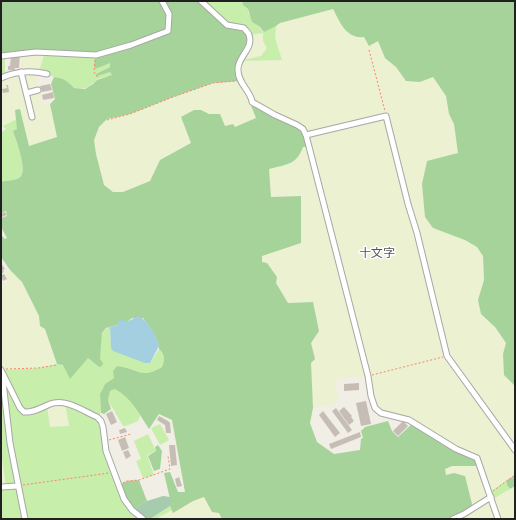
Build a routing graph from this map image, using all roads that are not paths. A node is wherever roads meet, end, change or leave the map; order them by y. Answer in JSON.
{"nodes":[{"id":1,"x":162,"y":1,"type":"edge"},
{"id":2,"x":201,"y":1,"type":"edge"},
{"id":3,"x":1,"y":56,"type":"edge"},
{"id":4,"x":21,"y":72,"type":"junction"},
{"id":5,"x":47,"y":74,"type":"dead end"},
{"id":6,"x":1,"y":78,"type":"edge"},
{"id":7,"x":38,"y":90,"type":"dead end"},
{"id":8,"x":27,"y":93,"type":"junction"},
{"id":9,"x":32,"y":117,"type":"dead end"},
{"id":10,"x":306,"y":135,"type":"junction"},
{"id":11,"x":1,"y":369,"type":"edge"},
{"id":12,"x":515,"y":450,"type":"edge"},
{"id":13,"x":18,"y":486,"type":"junction"},
{"id":14,"x":1,"y":487,"type":"edge"},
{"id":15,"x":490,"y":495,"type":"junction"},
{"id":16,"x":25,"y":519,"type":"edge"},
{"id":17,"x":143,"y":519,"type":"edge"},
{"id":18,"x":453,"y":519,"type":"edge"},
{"id":19,"x":498,"y":519,"type":"edge"}],
"edges":[{"from":1,"to":3,"type":"street"},
{"from":2,"to":10,"type":"street"},
{"from":4,"to":5,"type":"street"},
{"from":4,"to":6,"type":"street"},
{"from":4,"to":8,"type":"street"},
{"from":7,"to":8,"type":"street"},
{"from":8,"to":9,"type":"street"},
{"from":10,"to":12,"type":"street"},
{"from":10,"to":15,"type":"street"},
{"from":11,"to":13,"type":"street"},
{"from":11,"to":17,"type":"street"},
{"from":13,"to":14,"type":"street"},
{"from":13,"to":16,"type":"street"},
{"from":15,"to":18,"type":"street"},
{"from":15,"to":19,"type":"street"}]}
